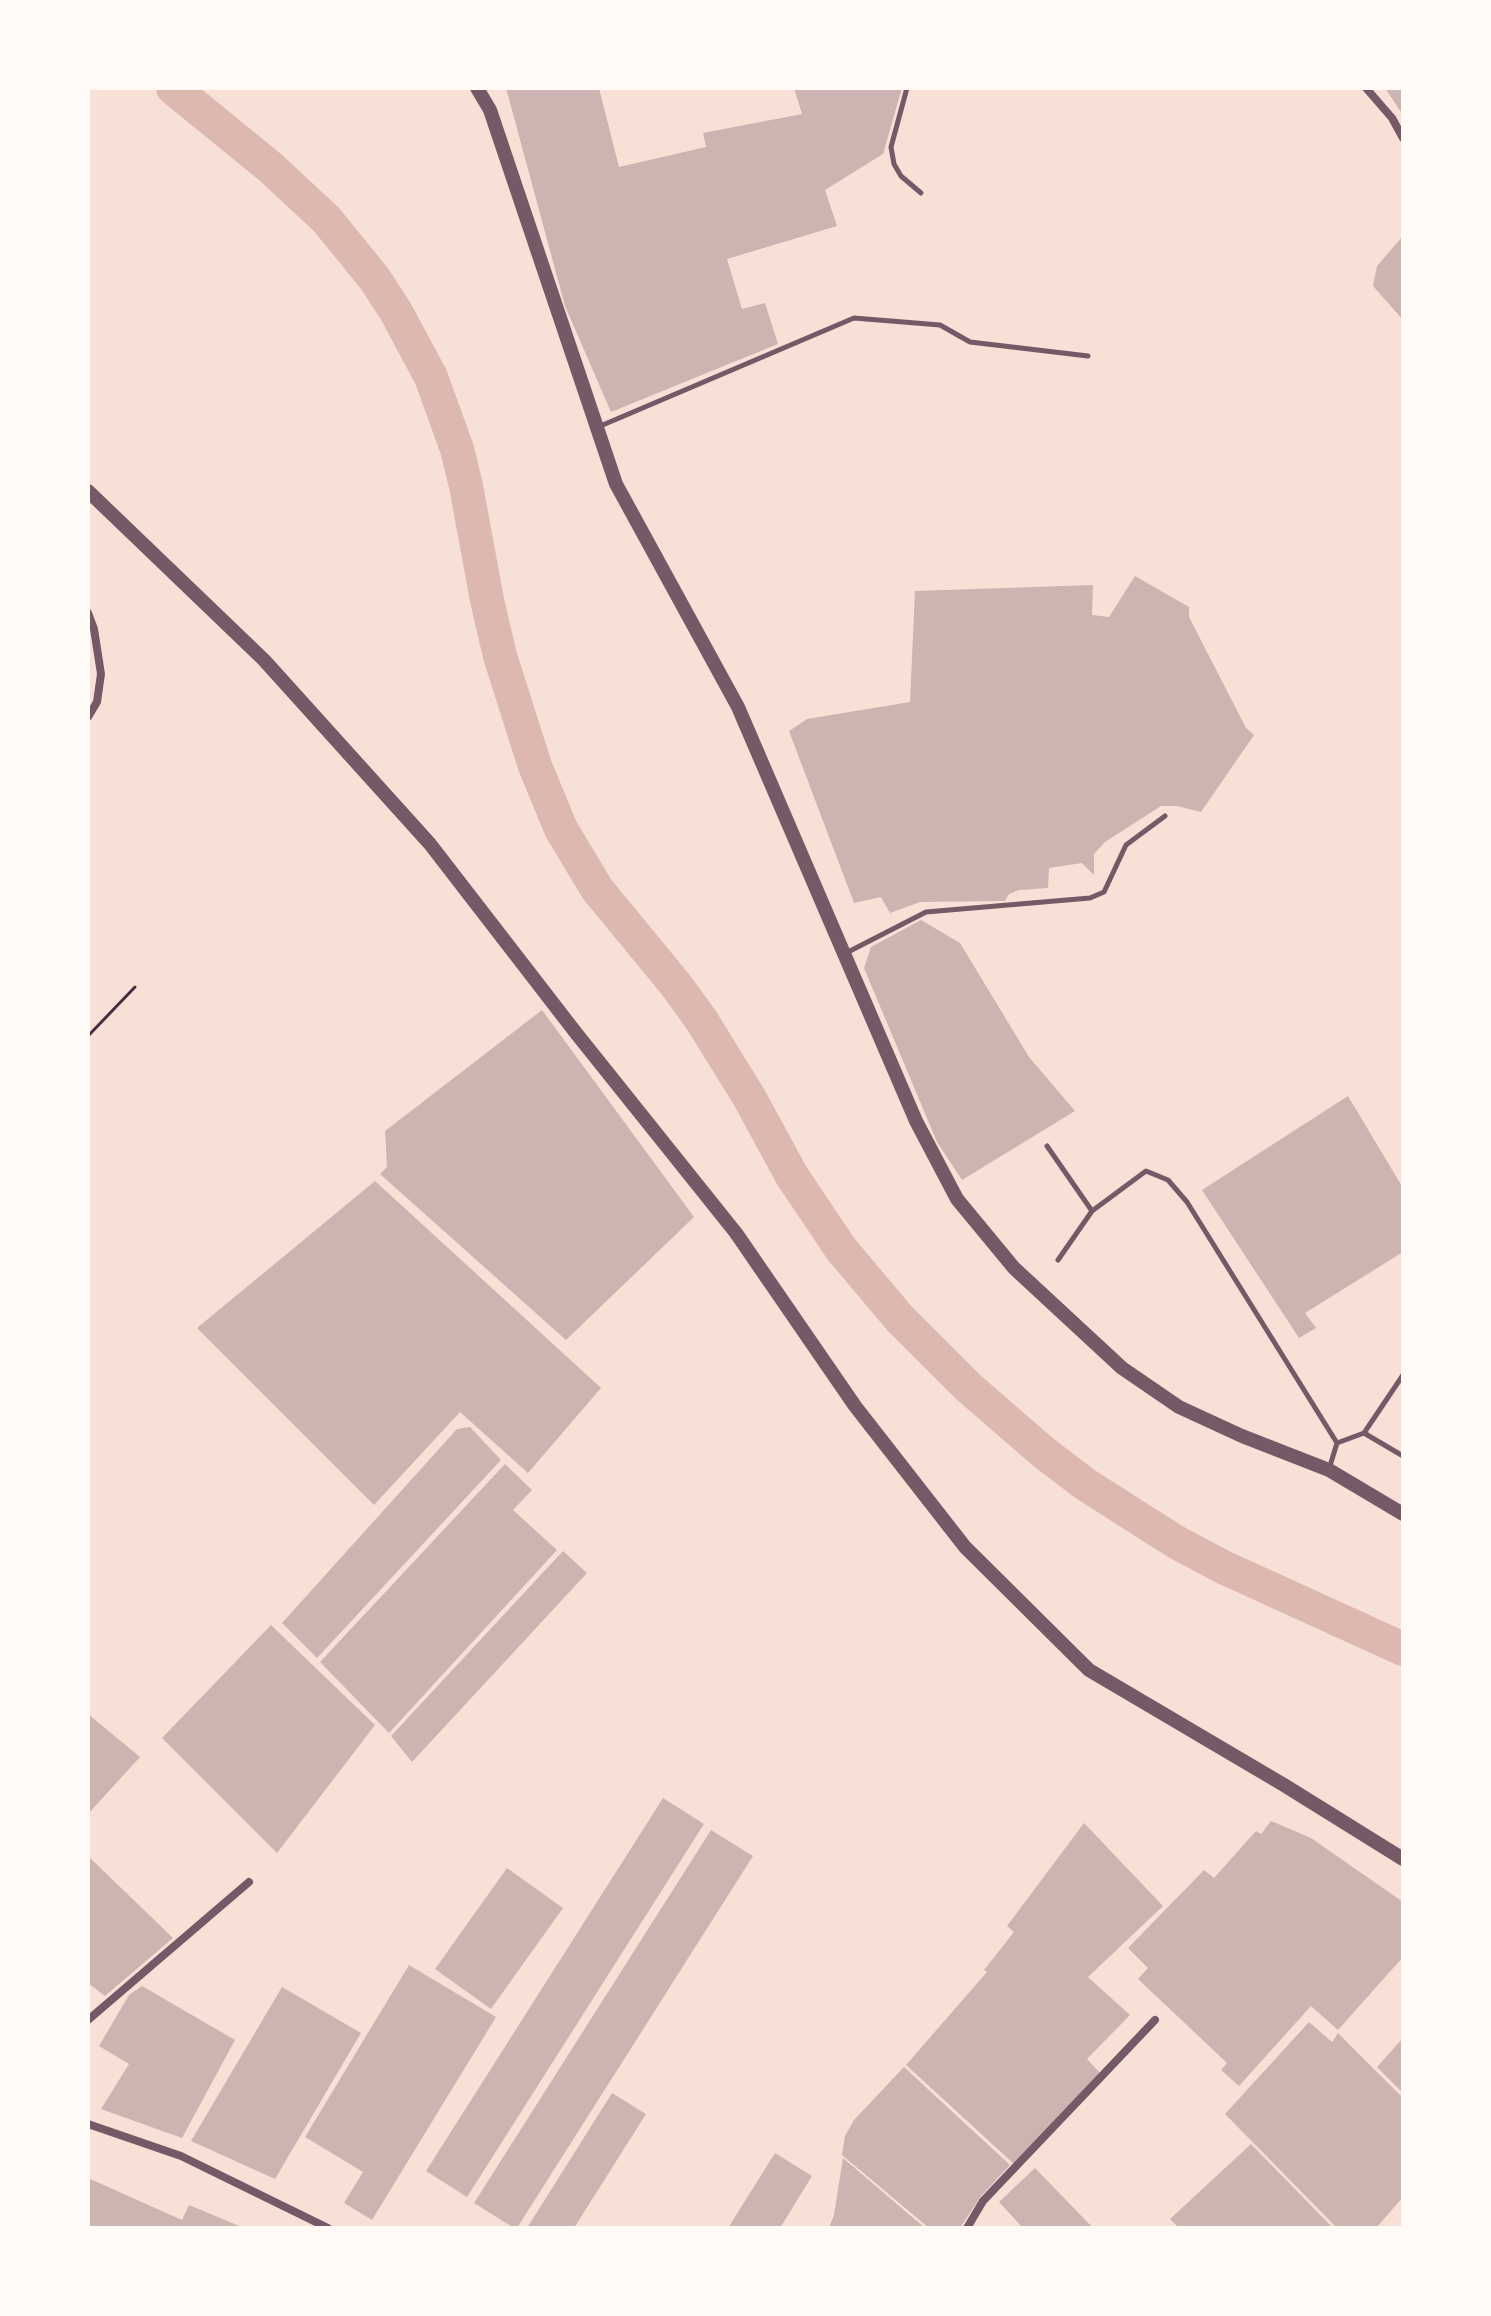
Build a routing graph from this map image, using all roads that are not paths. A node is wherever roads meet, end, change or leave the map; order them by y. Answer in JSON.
{"nodes":[{"id":1,"x":477,"y":88,"type":"edge"},
{"id":2,"x":907,"y":88,"type":"edge"},
{"id":3,"x":1366,"y":88,"type":"edge"},
{"id":4,"x":1403,"y":138,"type":"edge"},
{"id":5,"x":921,"y":193,"type":"dead end"},
{"id":6,"x":1088,"y":356,"type":"dead end"},
{"id":7,"x":597,"y":428,"type":"junction"},
{"id":8,"x":88,"y":491,"type":"edge"},
{"id":9,"x":88,"y":613,"type":"edge"},
{"id":10,"x":88,"y":717,"type":"edge"},
{"id":11,"x":1165,"y":816,"type":"dead end"},
{"id":12,"x":845,"y":953,"type":"junction"},
{"id":13,"x":1047,"y":1146,"type":"dead end"},
{"id":14,"x":1092,"y":1211,"type":"junction"},
{"id":15,"x":1058,"y":1260,"type":"dead end"},
{"id":16,"x":1403,"y":1375,"type":"edge"},
{"id":17,"x":1364,"y":1433,"type":"junction"},
{"id":18,"x":1337,"y":1443,"type":"junction"},
{"id":19,"x":1403,"y":1456,"type":"edge"},
{"id":20,"x":1329,"y":1470,"type":"junction"},
{"id":21,"x":1403,"y":1514,"type":"edge"},
{"id":22,"x":1403,"y":1859,"type":"edge"},
{"id":23,"x":249,"y":1882,"type":"dead end"},
{"id":24,"x":88,"y":2020,"type":"edge"},
{"id":25,"x":1155,"y":2020,"type":"dead end"},
{"id":26,"x":88,"y":2124,"type":"edge"},
{"id":27,"x":328,"y":2228,"type":"edge"},
{"id":28,"x":967,"y":2228,"type":"edge"}],
"edges":[{"from":1,"to":7,"type":"street"},
{"from":2,"to":5,"type":"lane"},
{"from":3,"to":4,"type":"street"},
{"from":6,"to":7,"type":"lane"},
{"from":7,"to":12,"type":"street"},
{"from":8,"to":22,"type":"street"},
{"from":9,"to":10,"type":"street"},
{"from":11,"to":12,"type":"lane"},
{"from":12,"to":20,"type":"street"},
{"from":13,"to":14,"type":"lane"},
{"from":14,"to":15,"type":"lane"},
{"from":14,"to":18,"type":"lane"},
{"from":16,"to":17,"type":"lane"},
{"from":17,"to":18,"type":"lane"},
{"from":17,"to":19,"type":"lane"},
{"from":18,"to":20,"type":"lane"},
{"from":20,"to":21,"type":"street"},
{"from":23,"to":24,"type":"street"},
{"from":25,"to":28,"type":"street"},
{"from":26,"to":27,"type":"street"}]}
